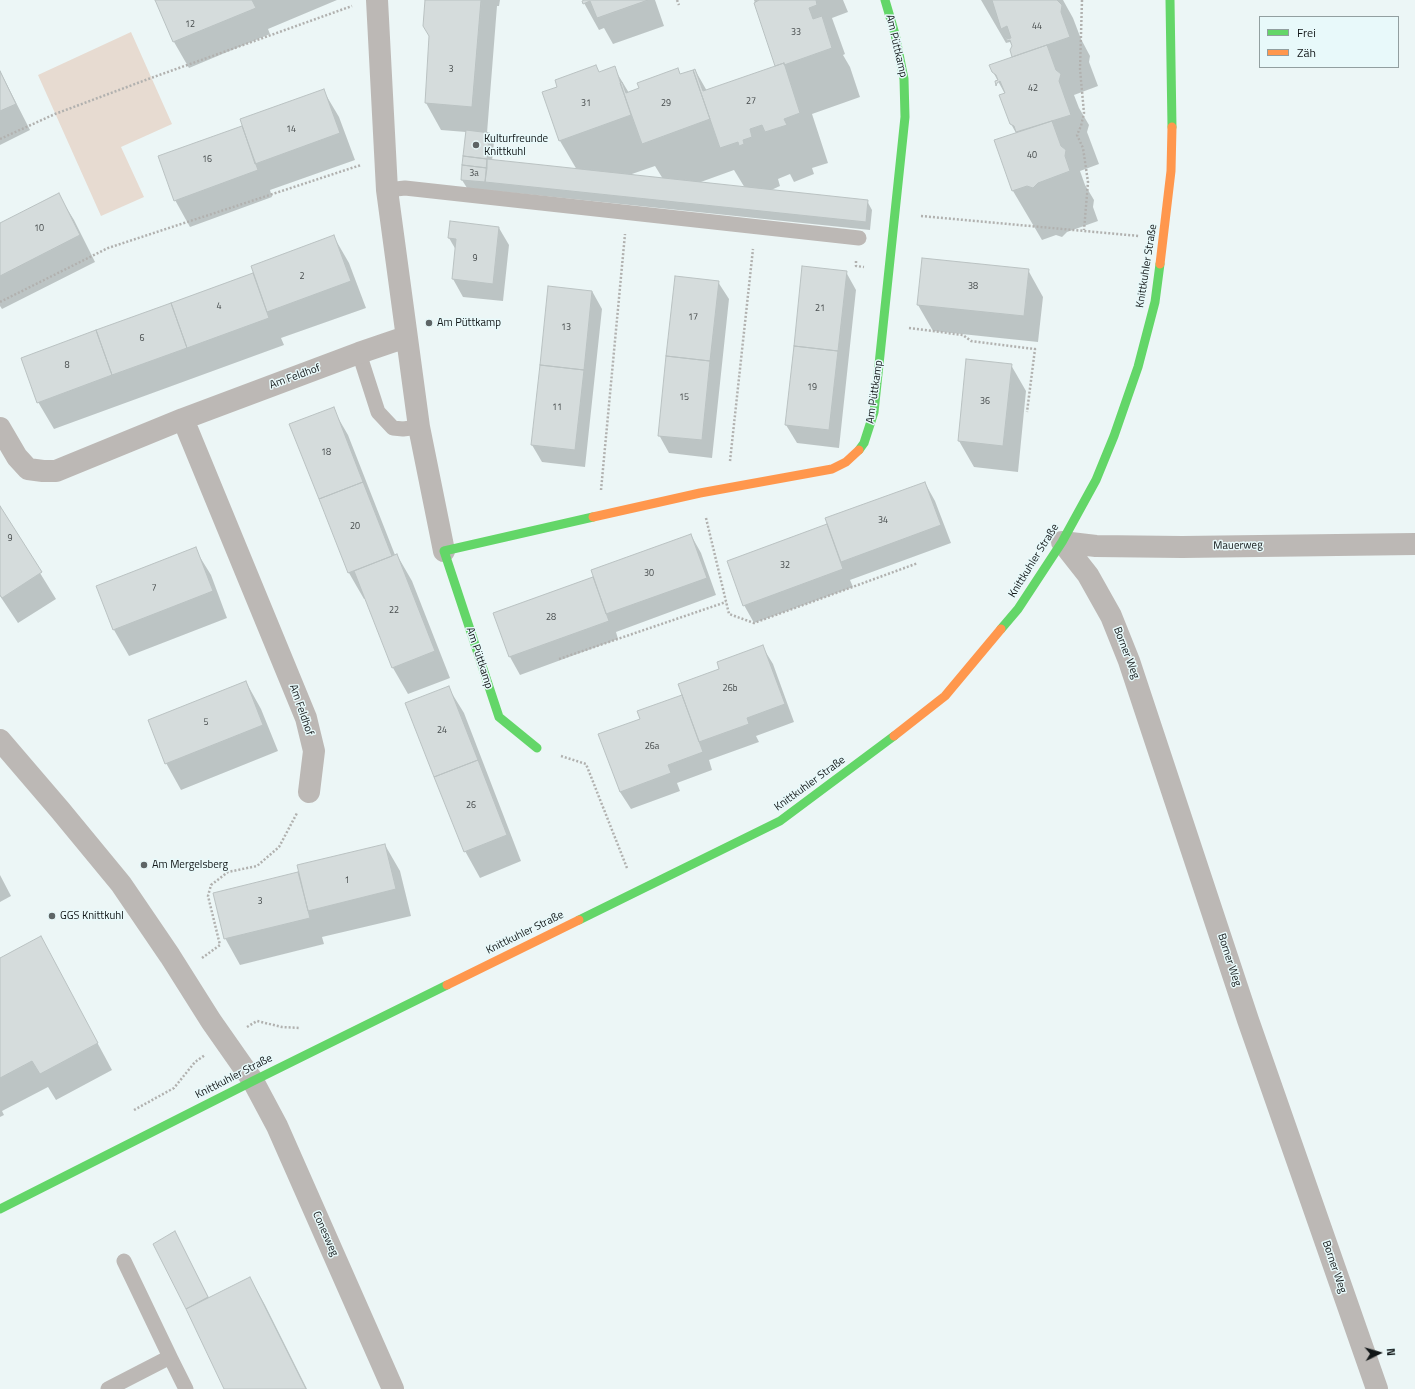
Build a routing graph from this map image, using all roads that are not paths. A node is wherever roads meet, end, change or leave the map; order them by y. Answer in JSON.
{"nodes":[{"id":1,"x":885,"y":0,"type":"edge"},
{"id":2,"x":1170,"y":0,"type":"edge"},
{"id":3,"x":377,"y":2,"type":"edge"},
{"id":4,"x":387,"y":190,"type":"junction"},
{"id":5,"x":859,"y":238,"type":"dead end"},
{"id":6,"x":406,"y":337,"type":"junction"},
{"id":7,"x":359,"y":353,"type":"junction"},
{"id":8,"x":183,"y":419,"type":"junction"},
{"id":9,"x":419,"y":427,"type":"junction"},
{"id":10,"x":0,"y":428,"type":"edge"},
{"id":11,"x":1062,"y":542,"type":"junction"},
{"id":12,"x":1415,"y":544,"type":"edge"},
{"id":13,"x":444,"y":551,"type":"junction"},
{"id":14,"x":0,"y":740,"type":"edge"},
{"id":15,"x":537,"y":748,"type":"road end"},
{"id":16,"x":309,"y":792,"type":"road end"},
{"id":17,"x":253,"y":1081,"type":"junction"},
{"id":18,"x":0,"y":1209,"type":"edge"},
{"id":19,"x":124,"y":1261,"type":"dead end"},
{"id":20,"x":170,"y":1357,"type":"junction"},
{"id":21,"x":108,"y":1389,"type":"edge"},
{"id":22,"x":186,"y":1389,"type":"edge"},
{"id":23,"x":393,"y":1389,"type":"edge"},
{"id":24,"x":1377,"y":1389,"type":"edge"}],
"edges":[{"from":1,"to":13,"type":"street","name":"Am Püttkamp"},
{"from":2,"to":11,"type":"street","name":"Knittkuhler Straße"},
{"from":3,"to":4,"type":"street","name":"Am Püttkamp"},
{"from":4,"to":5,"type":"lane"},
{"from":4,"to":6,"type":"street","name":"Am Püttkamp"},
{"from":6,"to":7,"type":"street","name":"Am Feldhof"},
{"from":6,"to":9,"type":"street","name":"Am Püttkamp"},
{"from":7,"to":8,"type":"street","name":"Am Feldhof"},
{"from":7,"to":9,"type":"lane"},
{"from":8,"to":10,"type":"street","name":"Am Feldhof"},
{"from":8,"to":16,"type":"street","name":"Am Feldhof"},
{"from":9,"to":13,"type":"street","name":"Am Püttkamp"},
{"from":11,"to":12,"type":"street","name":"Mauerweg"},
{"from":11,"to":17,"type":"street","name":"Knittkuhler Straße"},
{"from":11,"to":24,"type":"street","name":"Borner Weg"},
{"from":13,"to":15,"type":"street","name":"Am Püttkamp"},
{"from":14,"to":17,"type":"street"},
{"from":17,"to":18,"type":"street","name":"Knittkuhler Straße"},
{"from":17,"to":23,"type":"street","name":"Conesweg"},
{"from":19,"to":20,"type":"lane"},
{"from":20,"to":21,"type":"lane"},
{"from":20,"to":22,"type":"lane"}]}
